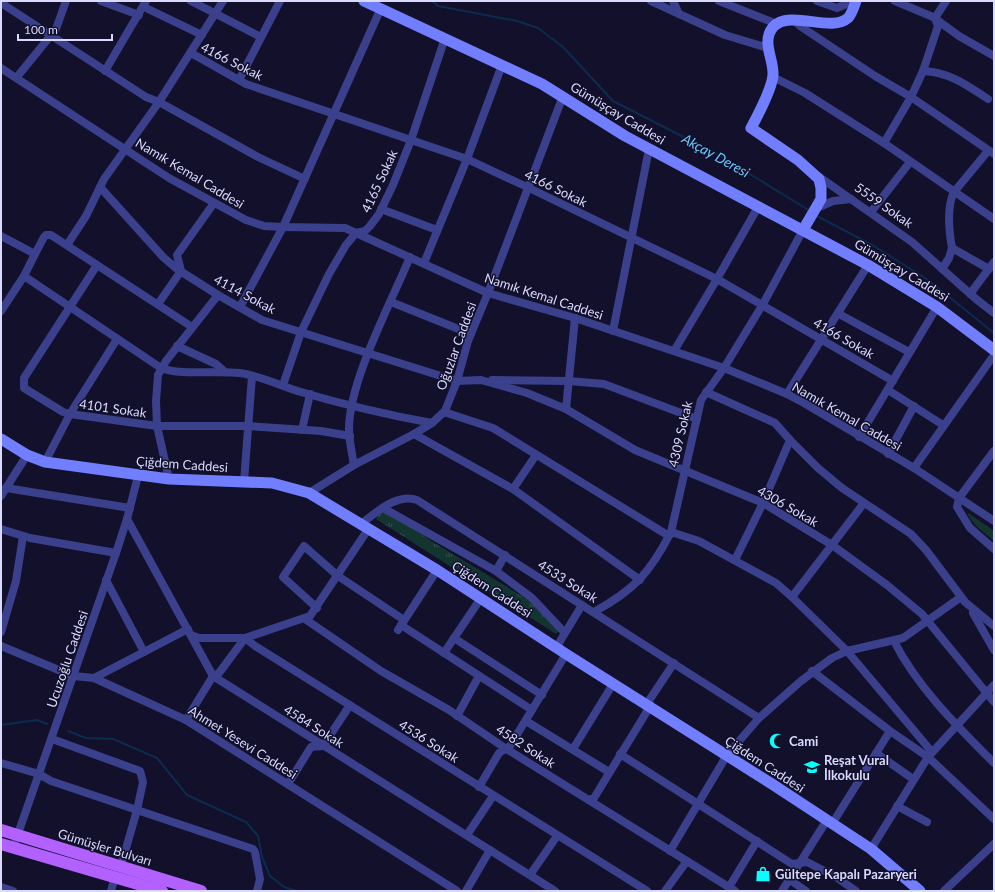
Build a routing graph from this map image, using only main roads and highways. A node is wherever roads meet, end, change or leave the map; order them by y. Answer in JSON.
{"nodes":[{"id":1,"x":1,"y":830,"type":"edge"},
{"id":2,"x":1,"y":844,"type":"edge"},
{"id":3,"x":118,"y":871,"type":"junction"},
{"id":4,"x":162,"y":891,"type":"edge"},
{"id":5,"x":201,"y":891,"type":"edge"}],
"edges":[{"from":1,"to":3,"type":"main road","name":"Gümüşler Bulvarı"},
{"from":2,"to":3,"type":"main road","name":"Gümüşler Bulvarı"},
{"from":3,"to":4,"type":"main road","name":"Gümüşler Bulvarı"},
{"from":3,"to":5,"type":"main road","name":"Gümüşler Bulvarı"}]}
